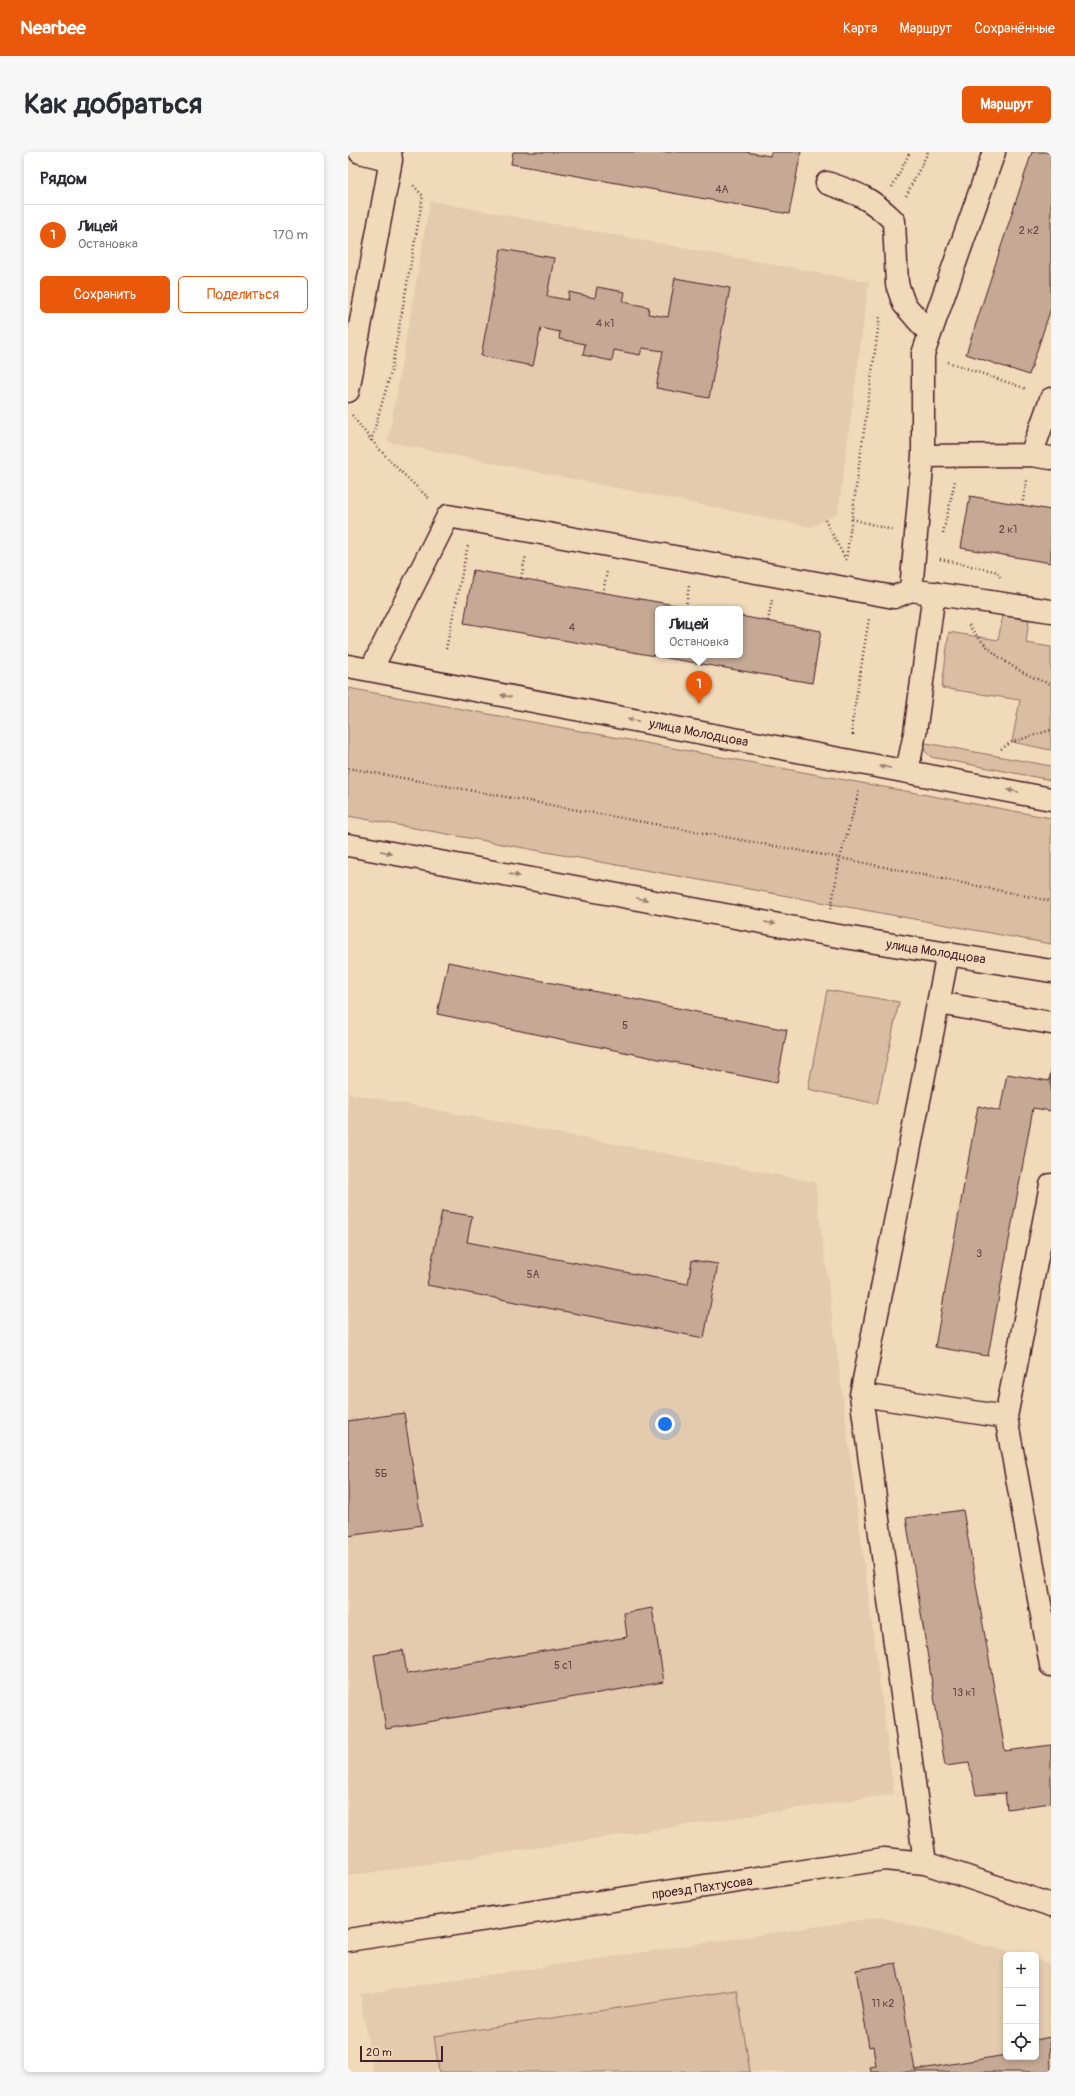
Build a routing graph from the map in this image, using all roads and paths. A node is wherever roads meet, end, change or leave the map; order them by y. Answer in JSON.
{"nodes":[{"id":1,"x":360,"y":152,"type":"edge"},
{"id":2,"x":910,"y":152,"type":"edge"},
{"id":3,"x":928,"y":152,"type":"edge"},
{"id":4,"x":994,"y":152,"type":"edge"},
{"id":5,"x":390,"y":156,"type":"edge"},
{"id":6,"x":827,"y":183,"type":"dead end"},
{"id":7,"x":887,"y":214,"type":"junction"},
{"id":8,"x":897,"y":284,"type":"junction"},
{"id":9,"x":354,"y":314,"type":"edge"},
{"id":10,"x":927,"y":344,"type":"junction"},
{"id":11,"x":1028,"y":390,"type":"dead end"},
{"id":12,"x":348,"y":391,"type":"edge"},
{"id":13,"x":1051,"y":399,"type":"edge"},
{"id":14,"x":348,"y":410,"type":"edge"},
{"id":15,"x":371,"y":441,"type":"junction"},
{"id":16,"x":923,"y":456,"type":"junction"},
{"id":17,"x":960,"y":456,"type":"junction"},
{"id":18,"x":1041,"y":456,"type":"edge"},
{"id":19,"x":448,"y":516,"type":"junction"},
{"id":20,"x":852,"y":519,"type":"junction"},
{"id":21,"x":825,"y":520,"type":"dead end"},
{"id":22,"x":916,"y":537,"type":"junction"},
{"id":23,"x":943,"y":537,"type":"dead end"},
{"id":24,"x":469,"y":540,"type":"dead end"},
{"id":25,"x":940,"y":552,"type":"dead end"},
{"id":26,"x":846,"y":560,"type":"junction"},
{"id":27,"x":843,"y":588,"type":"junction"},
{"id":28,"x":911,"y":590,"type":"junction"},
{"id":29,"x":873,"y":593,"type":"junction"},
{"id":30,"x":942,"y":594,"type":"junction"},
{"id":31,"x":1012,"y":605,"type":"junction"},
{"id":32,"x":1051,"y":611,"type":"edge"},
{"id":33,"x":446,"y":649,"type":"dead end"},
{"id":34,"x":348,"y":666,"type":"edge"},
{"id":35,"x":371,"y":670,"type":"junction"},
{"id":36,"x":1051,"y":684,"type":"edge"},
{"id":37,"x":1051,"y":730,"type":"edge"},
{"id":38,"x":1001,"y":749,"type":"dead end"},
{"id":39,"x":855,"y":761,"type":"junction"},
{"id":40,"x":348,"y":768,"type":"edge"},
{"id":41,"x":907,"y":771,"type":"junction"},
{"id":42,"x":1051,"y":799,"type":"edge"},
{"id":43,"x":348,"y":845,"type":"edge"},
{"id":44,"x":840,"y":858,"type":"junction"},
{"id":45,"x":1051,"y":901,"type":"edge"},
{"id":46,"x":827,"y":934,"type":"junction"},
{"id":47,"x":948,"y":953,"type":"junction"},
{"id":48,"x":1051,"y":971,"type":"edge"},
{"id":49,"x":939,"y":1003,"type":"junction"},
{"id":50,"x":1051,"y":1023,"type":"edge"},
{"id":51,"x":1051,"y":1185,"type":"edge"},
{"id":52,"x":861,"y":1395,"type":"junction"},
{"id":53,"x":1006,"y":1417,"type":"junction"},
{"id":54,"x":1051,"y":1665,"type":"edge"},
{"id":55,"x":925,"y":1863,"type":"junction"},
{"id":56,"x":1051,"y":1905,"type":"edge"},
{"id":57,"x":348,"y":1940,"type":"edge"}],
"edges":[{"from":1,"to":5,"type":"street"},
{"from":2,"to":7,"type":"path"},
{"from":3,"to":7,"type":"path"},
{"from":4,"to":10,"type":"street"},
{"from":5,"to":9,"type":"street"},
{"from":5,"to":15,"type":"path"},
{"from":6,"to":7,"type":"street"},
{"from":7,"to":8,"type":"street"},
{"from":8,"to":10,"type":"street"},
{"from":8,"to":20,"type":"path"},
{"from":9,"to":12,"type":"street"},
{"from":10,"to":11,"type":"path"},
{"from":10,"to":16,"type":"street"},
{"from":13,"to":18,"type":"street"},
{"from":14,"to":15,"type":"path"},
{"from":15,"to":19,"type":"path"},
{"from":16,"to":17,"type":"street"},
{"from":16,"to":22,"type":"street"},
{"from":17,"to":18,"type":"street"},
{"from":17,"to":23,"type":"path"},
{"from":19,"to":27,"type":"street"},
{"from":19,"to":35,"type":"street"},
{"from":20,"to":22,"type":"path"},
{"from":20,"to":26,"type":"path"},
{"from":21,"to":26,"type":"path"},
{"from":22,"to":28,"type":"street"},
{"from":24,"to":33,"type":"path"},
{"from":25,"to":31,"type":"path"},
{"from":26,"to":27,"type":"path"},
{"from":27,"to":29,"type":"street"},
{"from":28,"to":29,"type":"street"},
{"from":28,"to":30,"type":"street"},
{"from":29,"to":39,"type":"path"},
{"from":30,"to":31,"type":"street"},
{"from":30,"to":36,"type":"path"},
{"from":30,"to":41,"type":"street"},
{"from":31,"to":32,"type":"street"},
{"from":34,"to":35,"type":"street","name":"улица Молодцова"},
{"from":39,"to":35,"type":"street","name":"улица Молодцова","one_way":true},
{"from":37,"to":38,"type":"path"},
{"from":41,"to":39,"type":"street","name":"улица Молодцова","one_way":true},
{"from":39,"to":44,"type":"path"},
{"from":40,"to":44,"type":"path"},
{"from":42,"to":41,"type":"street","name":"улица Молодцова","one_way":true},
{"from":43,"to":46,"type":"street","name":"улица Молодцова","one_way":true},
{"from":44,"to":45,"type":"path"},
{"from":44,"to":46,"type":"path"},
{"from":46,"to":47,"type":"street","name":"улица Молодцова"},
{"from":47,"to":48,"type":"street","name":"улица Молодцова"},
{"from":47,"to":49,"type":"street"},
{"from":49,"to":50,"type":"street"},
{"from":49,"to":52,"type":"street"},
{"from":51,"to":53,"type":"street"},
{"from":52,"to":53,"type":"street"},
{"from":52,"to":55,"type":"street"},
{"from":53,"to":54,"type":"street"},
{"from":55,"to":56,"type":"street","name":"проезд Пахтусова"},
{"from":55,"to":57,"type":"street","name":"проезд Пахтусова"}]}
